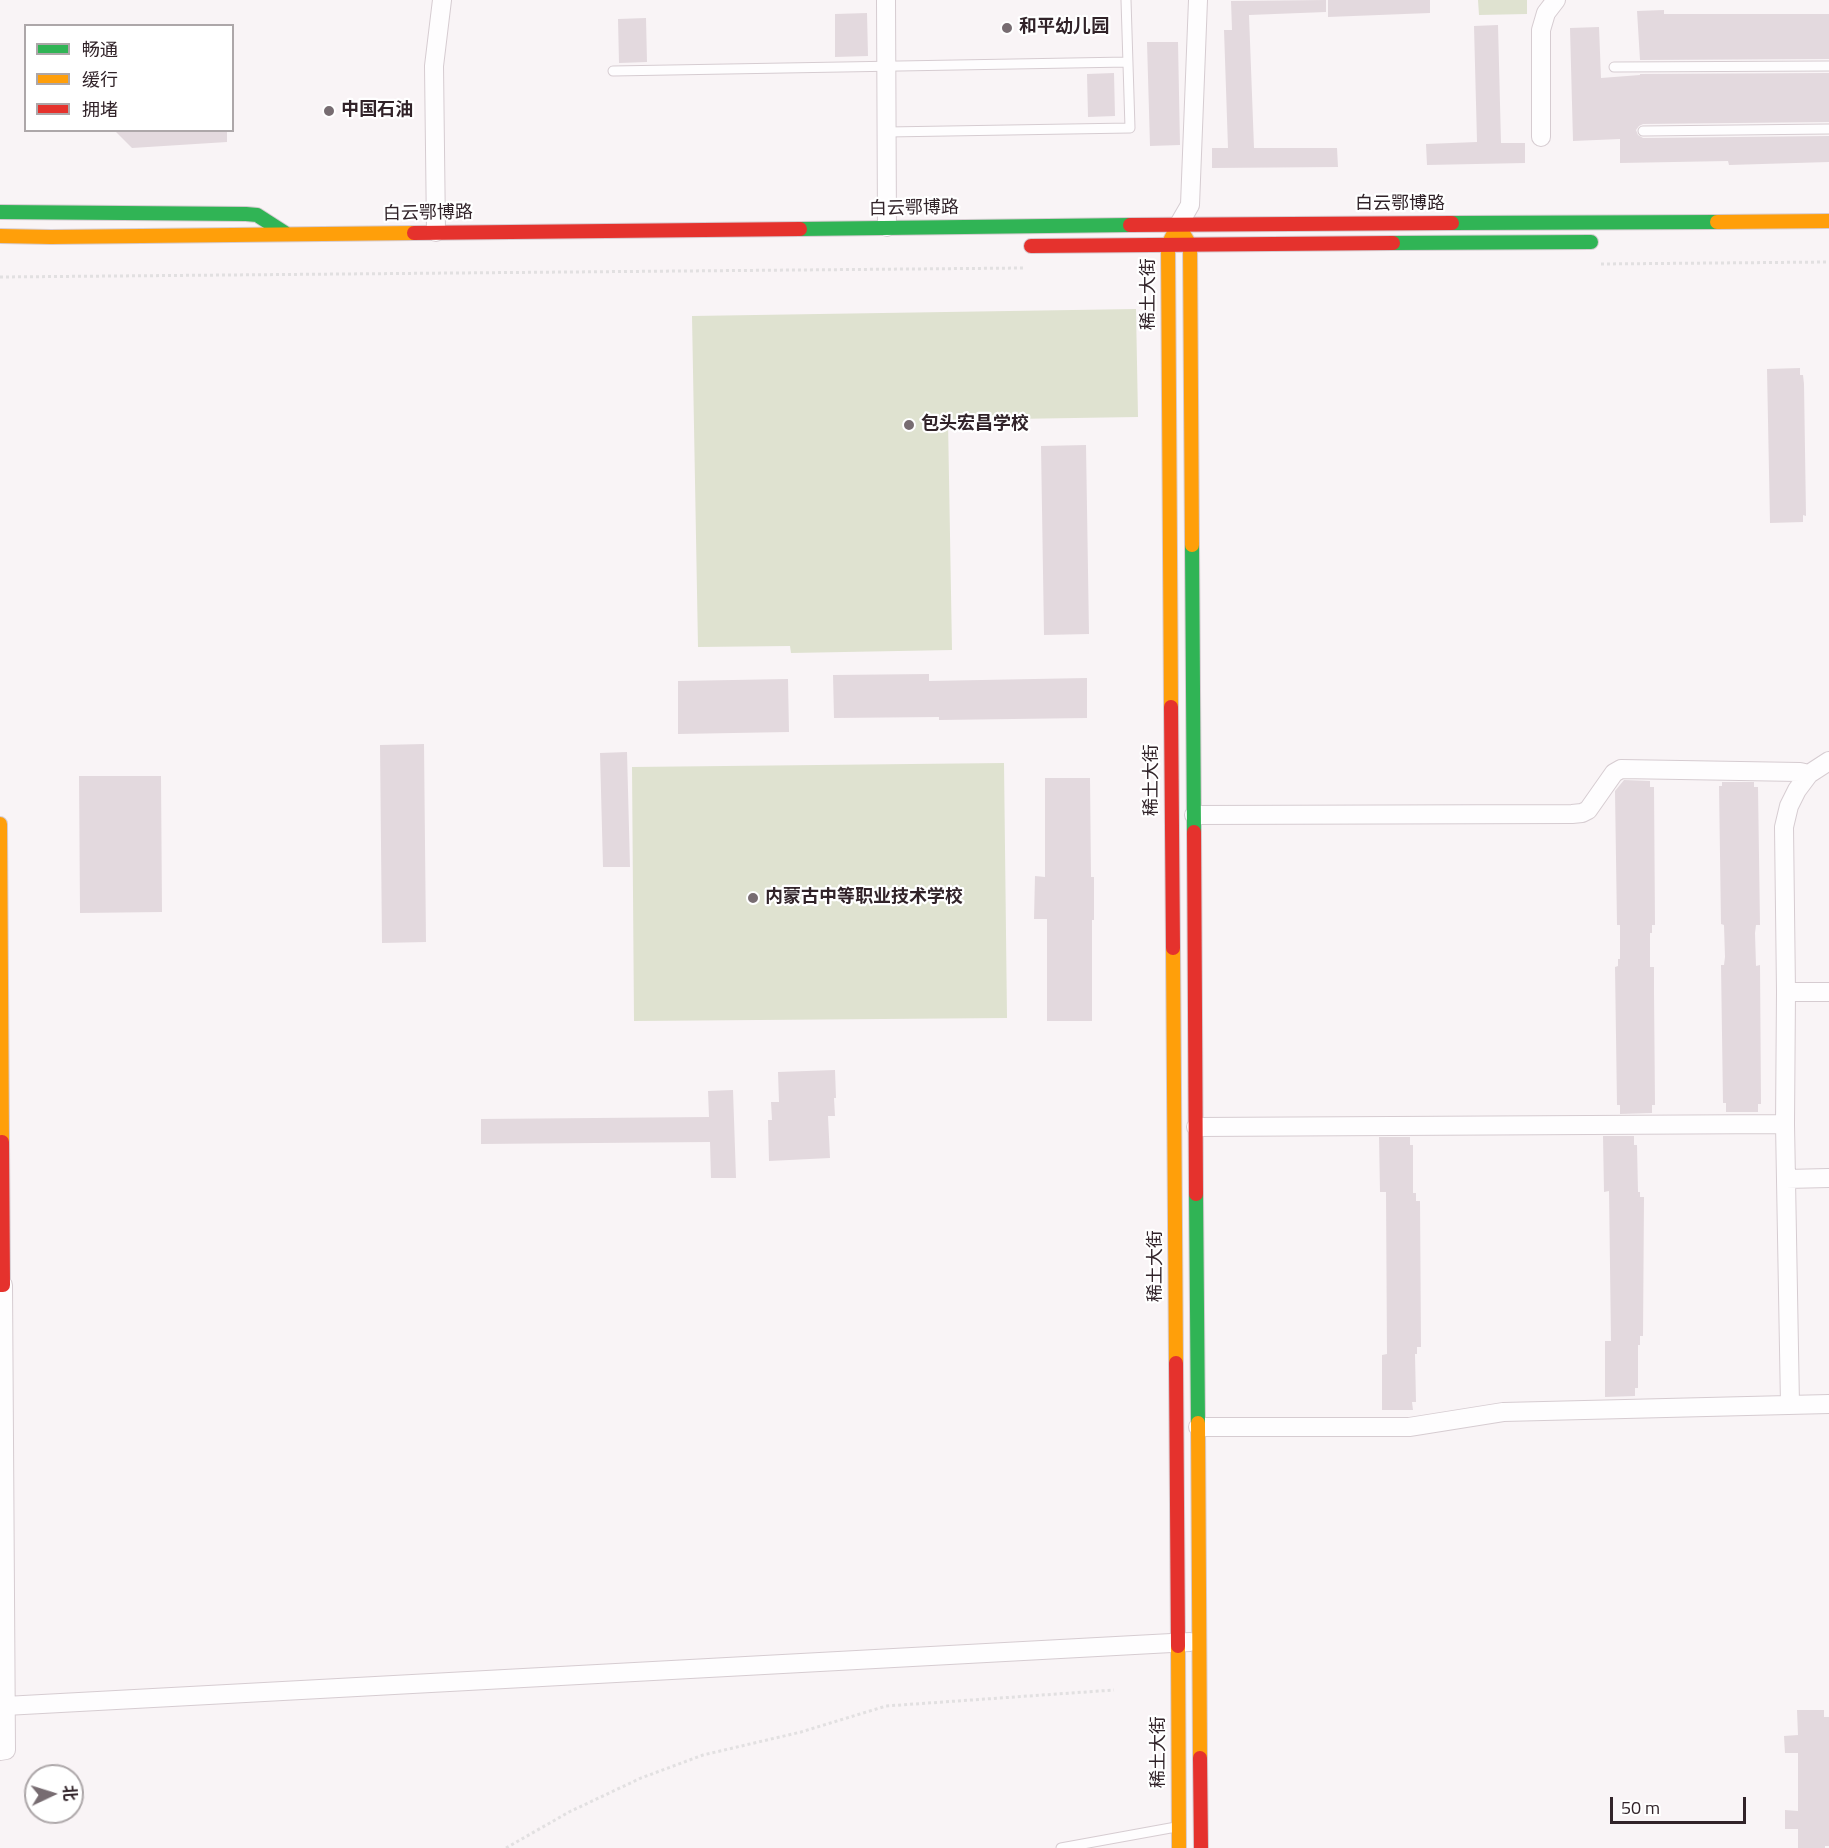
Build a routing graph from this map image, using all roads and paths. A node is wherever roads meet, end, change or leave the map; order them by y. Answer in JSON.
{"nodes":[{"id":1,"x":442,"y":0,"type":"edge"},
{"id":2,"x":886,"y":0,"type":"edge"},
{"id":3,"x":1126,"y":0,"type":"edge"},
{"id":4,"x":1198,"y":0,"type":"edge"},
{"id":5,"x":1556,"y":0,"type":"edge"},
{"id":6,"x":1128,"y":62,"type":"junction"},
{"id":7,"x":888,"y":66,"type":"junction"},
{"id":8,"x":1829,"y":66,"type":"edge"},
{"id":9,"x":1614,"y":68,"type":"dead end"},
{"id":10,"x":613,"y":71,"type":"dead end"},
{"id":11,"x":1829,"y":129,"type":"edge"},
{"id":12,"x":1643,"y":130,"type":"dead end"},
{"id":13,"x":887,"y":132,"type":"junction"},
{"id":14,"x":1541,"y":137,"type":"dead end"},
{"id":15,"x":0,"y":212,"type":"edge"},
{"id":16,"x":1829,"y":221,"type":"edge"},
{"id":17,"x":1179,"y":224,"type":"junction"},
{"id":18,"x":887,"y":227,"type":"junction"},
{"id":19,"x":436,"y":232,"type":"junction"},
{"id":20,"x":287,"y":234,"type":"junction"},
{"id":21,"x":0,"y":236,"type":"edge"},
{"id":22,"x":1604,"y":242,"type":"dead end"},
{"id":23,"x":1168,"y":245,"type":"junction"},
{"id":24,"x":1190,"y":245,"type":"junction"},
{"id":25,"x":1013,"y":246,"type":"dead end"},
{"id":26,"x":274,"y":248,"type":"dead end"},
{"id":27,"x":0,"y":249,"type":"edge"},
{"id":28,"x":1829,"y":262,"type":"edge"},
{"id":29,"x":1592,"y":264,"type":"dead end"},
{"id":30,"x":1025,"y":268,"type":"dead end"},
{"id":31,"x":0,"y":277,"type":"edge"},
{"id":32,"x":1829,"y":761,"type":"edge"},
{"id":33,"x":1809,"y":774,"type":"junction"},
{"id":34,"x":1194,"y":815,"type":"junction"},
{"id":35,"x":0,"y":824,"type":"edge"},
{"id":36,"x":1786,"y":992,"type":"junction"},
{"id":37,"x":1829,"y":992,"type":"edge"},
{"id":38,"x":0,"y":1001,"type":"edge"},
{"id":39,"x":1785,"y":1124,"type":"junction"},
{"id":40,"x":1196,"y":1127,"type":"junction"},
{"id":41,"x":1829,"y":1178,"type":"edge"},
{"id":42,"x":1786,"y":1179,"type":"junction"},
{"id":43,"x":1,"y":1285,"type":"edge"},
{"id":44,"x":1829,"y":1404,"type":"edge"},
{"id":45,"x":1790,"y":1405,"type":"junction"},
{"id":46,"x":1198,"y":1427,"type":"junction"},
{"id":47,"x":2,"y":1501,"type":"edge"},
{"id":48,"x":1200,"y":1642,"type":"junction"},
{"id":49,"x":1178,"y":1643,"type":"junction"},
{"id":50,"x":1114,"y":1690,"type":"dead end"},
{"id":51,"x":5,"y":1706,"type":"junction"},
{"id":52,"x":0,"y":1751,"type":"edge"},
{"id":53,"x":1179,"y":1826,"type":"junction"},
{"id":54,"x":507,"y":1848,"type":"edge"},
{"id":55,"x":1061,"y":1848,"type":"edge"},
{"id":56,"x":1179,"y":1848,"type":"edge"},
{"id":57,"x":1202,"y":1848,"type":"edge"}],
"edges":[{"from":1,"to":19,"type":"street"},
{"from":2,"to":7,"type":"street"},
{"from":3,"to":6,"type":"lane"},
{"from":4,"to":17,"type":"street"},
{"from":5,"to":14,"type":"street"},
{"from":6,"to":7,"type":"lane"},
{"from":6,"to":13,"type":"lane"},
{"from":7,"to":10,"type":"lane"},
{"from":7,"to":13,"type":"street"},
{"from":8,"to":9,"type":"lane"},
{"from":11,"to":12,"type":"lane"},
{"from":13,"to":18,"type":"street"},
{"from":15,"to":20,"type":"main road"},
{"from":16,"to":17,"type":"main road","name":"白云鄂博路"},
{"from":17,"to":18,"type":"main road","name":"白云鄂博路"},
{"from":17,"to":23,"type":"main road","name":"稀土大街"},
{"from":17,"to":24,"type":"main road"},
{"from":18,"to":19,"type":"main road","name":"白云鄂博路"},
{"from":19,"to":20,"type":"main road","name":"白云鄂博路"},
{"from":20,"to":21,"type":"main road","name":"白云鄂博路"},
{"from":22,"to":24,"type":"main road"},
{"from":23,"to":24,"type":"main road"},
{"from":23,"to":25,"type":"main road"},
{"from":23,"to":49,"type":"main road","name":"稀土大街"},
{"from":24,"to":34,"type":"main road"},
{"from":26,"to":27,"type":"main road"},
{"from":28,"to":29,"type":"path"},
{"from":30,"to":31,"type":"path"},
{"from":32,"to":33,"type":"street"},
{"from":33,"to":34,"type":"street"},
{"from":33,"to":36,"type":"street"},
{"from":34,"to":40,"type":"main road"},
{"from":35,"to":38,"type":"main road"},
{"from":36,"to":37,"type":"street"},
{"from":36,"to":39,"type":"street"},
{"from":38,"to":43,"type":"main road"},
{"from":39,"to":40,"type":"street"},
{"from":39,"to":42,"type":"street"},
{"from":40,"to":46,"type":"main road"},
{"from":41,"to":42,"type":"street"},
{"from":42,"to":45,"type":"street"},
{"from":43,"to":47,"type":"street"},
{"from":44,"to":45,"type":"street"},
{"from":45,"to":46,"type":"street"},
{"from":46,"to":48,"type":"main road"},
{"from":47,"to":51,"type":"street"},
{"from":48,"to":49,"type":"street"},
{"from":48,"to":57,"type":"main road"},
{"from":49,"to":51,"type":"street"},
{"from":49,"to":53,"type":"main road","name":"稀土大街"},
{"from":50,"to":54,"type":"path"},
{"from":51,"to":52,"type":"street"},
{"from":53,"to":55,"type":"lane"},
{"from":53,"to":56,"type":"main road","name":"稀土大街"}]}
